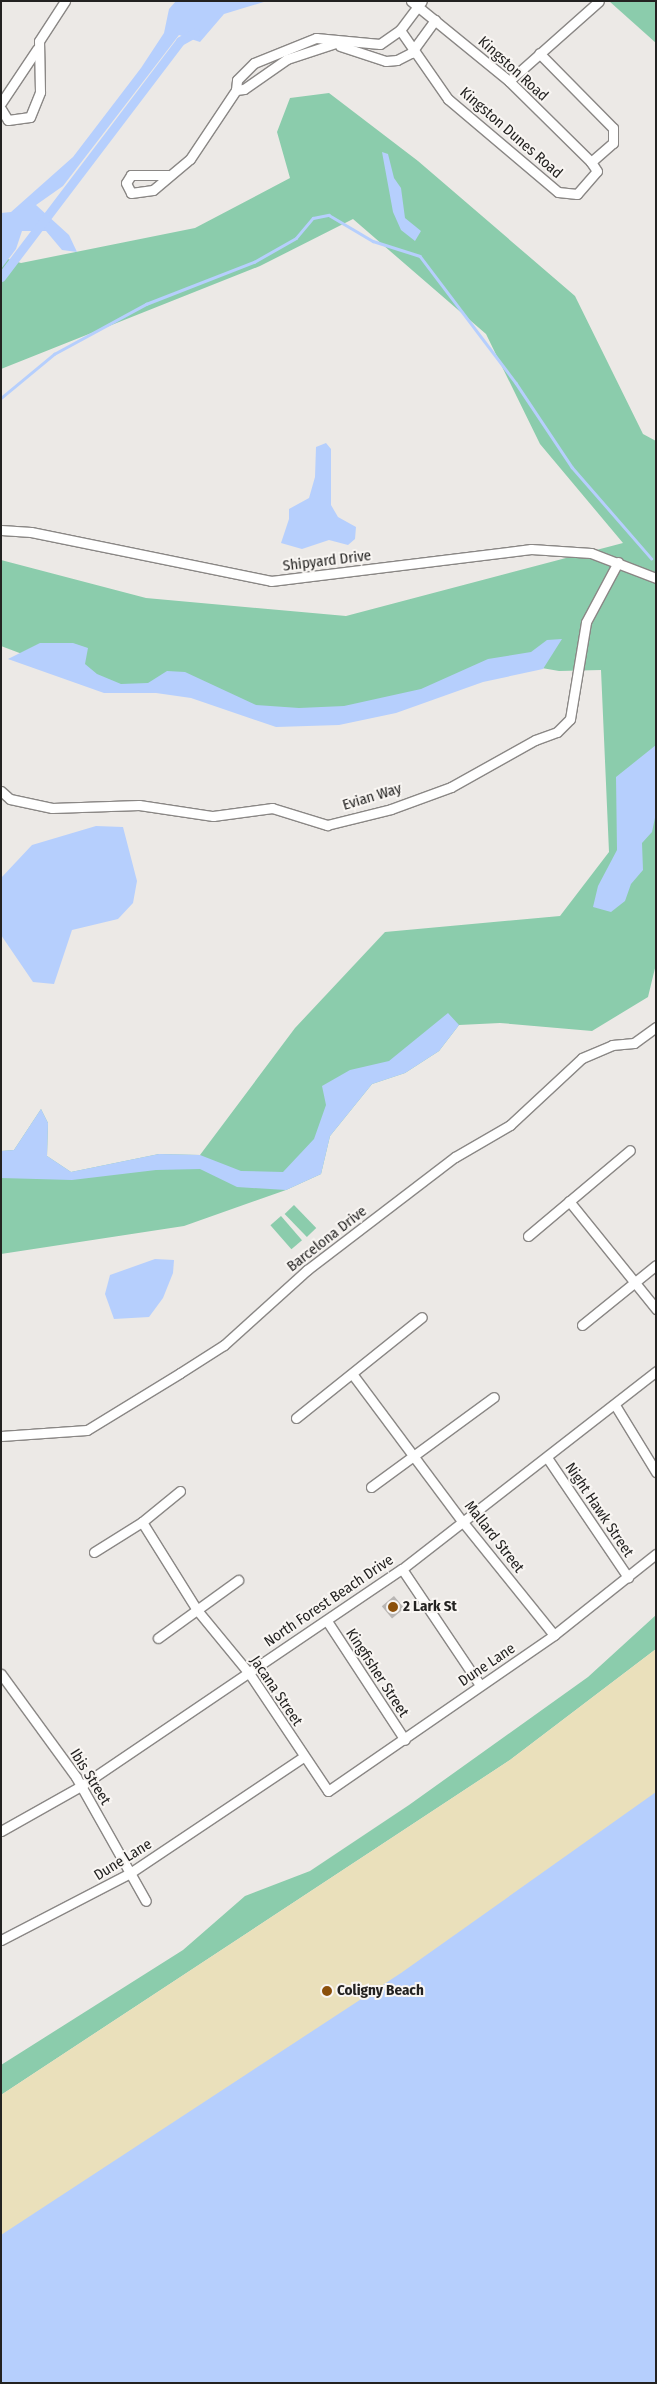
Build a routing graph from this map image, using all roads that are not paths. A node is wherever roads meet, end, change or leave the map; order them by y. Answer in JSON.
{"nodes":[{"id":1,"x":65,"y":1,"type":"edge"},
{"id":2,"x":599,"y":1,"type":"edge"},
{"id":3,"x":417,"y":3,"type":"edge"},
{"id":4,"x":435,"y":20,"type":"junction"},
{"id":5,"x":400,"y":30,"type":"junction"},
{"id":6,"x":336,"y":43,"type":"junction"},
{"id":7,"x":415,"y":48,"type":"junction"},
{"id":8,"x":37,"y":49,"type":"junction"},
{"id":9,"x":283,"y":50,"type":"junction"},
{"id":10,"x":539,"y":53,"type":"junction"},
{"id":11,"x":287,"y":59,"type":"junction"},
{"id":12,"x":509,"y":81,"type":"junction"},
{"id":13,"x":236,"y":90,"type":"junction"},
{"id":14,"x":1,"y":103,"type":"edge"},
{"id":15,"x":1,"y":109,"type":"edge"},
{"id":16,"x":591,"y":162,"type":"junction"},
{"id":17,"x":168,"y":175,"type":"dead end"},
{"id":18,"x":1,"y":530,"type":"edge"},
{"id":19,"x":618,"y":562,"type":"junction"},
{"id":20,"x":656,"y":578,"type":"edge"},
{"id":21,"x":1,"y":791,"type":"edge"},
{"id":22,"x":656,"y":1027,"type":"edge"},
{"id":23,"x":630,"y":1150,"type":"dead end"},
{"id":24,"x":569,"y":1201,"type":"junction"},
{"id":25,"x":528,"y":1236,"type":"dead end"},
{"id":26,"x":656,"y":1265,"type":"edge"},
{"id":27,"x":636,"y":1282,"type":"junction"},
{"id":28,"x":656,"y":1310,"type":"edge"},
{"id":29,"x":422,"y":1317,"type":"dead end"},
{"id":30,"x":582,"y":1325,"type":"dead end"},
{"id":31,"x":656,"y":1370,"type":"edge"},
{"id":32,"x":353,"y":1375,"type":"junction"},
{"id":33,"x":494,"y":1397,"type":"dead end"},
{"id":34,"x":615,"y":1405,"type":"junction"},
{"id":35,"x":296,"y":1418,"type":"dead end"},
{"id":36,"x":1,"y":1436,"type":"edge"},
{"id":37,"x":415,"y":1454,"type":"junction"},
{"id":38,"x":548,"y":1459,"type":"junction"},
{"id":39,"x":656,"y":1472,"type":"edge"},
{"id":40,"x":371,"y":1487,"type":"dead end"},
{"id":41,"x":180,"y":1492,"type":"dead end"},
{"id":42,"x":462,"y":1521,"type":"junction"},
{"id":43,"x":142,"y":1522,"type":"junction"},
{"id":44,"x":94,"y":1552,"type":"dead end"},
{"id":45,"x":656,"y":1554,"type":"edge"},
{"id":46,"x":402,"y":1569,"type":"junction"},
{"id":47,"x":628,"y":1577,"type":"junction"},
{"id":48,"x":238,"y":1580,"type":"dead end"},
{"id":49,"x":197,"y":1610,"type":"junction"},
{"id":50,"x":327,"y":1621,"type":"junction"},
{"id":51,"x":554,"y":1635,"type":"junction"},
{"id":52,"x":158,"y":1638,"type":"dead end"},
{"id":53,"x":249,"y":1672,"type":"junction"},
{"id":54,"x":1,"y":1674,"type":"edge"},
{"id":55,"x":480,"y":1685,"type":"junction"},
{"id":56,"x":405,"y":1740,"type":"junction"},
{"id":57,"x":302,"y":1758,"type":"junction"},
{"id":58,"x":81,"y":1786,"type":"junction"},
{"id":59,"x":328,"y":1791,"type":"joint"},
{"id":60,"x":1,"y":1830,"type":"edge"},
{"id":61,"x":130,"y":1873,"type":"junction"},
{"id":62,"x":146,"y":1901,"type":"dead end"},
{"id":63,"x":1,"y":1940,"type":"edge"}],
"edges":[{"from":1,"to":8,"type":"street"},
{"from":2,"to":10,"type":"street"},
{"from":3,"to":4,"type":"street","name":"Kingston Road"},
{"from":3,"to":5,"type":"street"},
{"from":4,"to":7,"type":"street"},
{"from":4,"to":12,"type":"street","name":"Kingston Road"},
{"from":5,"to":6,"type":"street"},
{"from":5,"to":7,"type":"street","name":"Kingston Dunes Road"},
{"from":6,"to":7,"type":"street"},
{"from":6,"to":9,"type":"street"},
{"from":6,"to":11,"type":"street"},
{"from":7,"to":16,"type":"street","name":"Kingston Dunes Road"},
{"from":8,"to":14,"type":"street"},
{"from":8,"to":15,"type":"street"},
{"from":9,"to":11,"type":"street"},
{"from":9,"to":13,"type":"street"},
{"from":10,"to":12,"type":"street"},
{"from":10,"to":16,"type":"street"},
{"from":11,"to":13,"type":"street"},
{"from":12,"to":16,"type":"street","name":"Kingston Road"},
{"from":13,"to":17,"type":"street"},
{"from":18,"to":19,"type":"street","name":"Shipyard Drive"},
{"from":19,"to":20,"type":"street","name":"Shipyard Drive"},
{"from":19,"to":21,"type":"street","name":"Evian Way"},
{"from":22,"to":36,"type":"street","name":"Barcelona Drive"},
{"from":23,"to":24,"type":"street"},
{"from":24,"to":25,"type":"street"},
{"from":24,"to":27,"type":"street"},
{"from":26,"to":27,"type":"street"},
{"from":27,"to":28,"type":"street"},
{"from":27,"to":30,"type":"street"},
{"from":29,"to":32,"type":"street"},
{"from":31,"to":34,"type":"street","name":"North Forest Beach Drive"},
{"from":32,"to":35,"type":"street"},
{"from":32,"to":37,"type":"street","name":"Mallard Street"},
{"from":33,"to":37,"type":"street"},
{"from":34,"to":38,"type":"street","name":"North Forest Beach Drive"},
{"from":34,"to":39,"type":"street"},
{"from":37,"to":40,"type":"street"},
{"from":37,"to":42,"type":"street","name":"Mallard Street"},
{"from":38,"to":42,"type":"street","name":"North Forest Beach Drive"},
{"from":38,"to":47,"type":"street","name":"Night Hawk Street"},
{"from":41,"to":43,"type":"street"},
{"from":42,"to":46,"type":"street","name":"North Forest Beach Drive"},
{"from":42,"to":51,"type":"street","name":"Mallard Street"},
{"from":43,"to":44,"type":"street"},
{"from":43,"to":49,"type":"street","name":"Jacana Street"},
{"from":45,"to":47,"type":"street","name":"Dune Lane"},
{"from":46,"to":50,"type":"street","name":"North Forest Beach Drive"},
{"from":46,"to":55,"type":"street"},
{"from":47,"to":51,"type":"street","name":"Dune Lane"},
{"from":48,"to":49,"type":"street"},
{"from":49,"to":52,"type":"street"},
{"from":49,"to":53,"type":"street","name":"Jacana Street"},
{"from":50,"to":53,"type":"street","name":"North Forest Beach Drive"},
{"from":50,"to":56,"type":"street","name":"Kingfisher Street"},
{"from":51,"to":55,"type":"street","name":"Dune Lane"},
{"from":53,"to":57,"type":"street","name":"Jacana Street"},
{"from":53,"to":58,"type":"street","name":"North Forest Beach Drive"},
{"from":54,"to":58,"type":"street","name":"Ibis Street"},
{"from":55,"to":56,"type":"street","name":"Dune Lane"},
{"from":56,"to":59,"type":"street","name":"Dune Lane"},
{"from":57,"to":59,"type":"street","name":"Jacana Street"},
{"from":57,"to":61,"type":"street","name":"Dune Lane"},
{"from":58,"to":60,"type":"street","name":"North Forest Beach Drive"},
{"from":58,"to":61,"type":"street","name":"Ibis Street"},
{"from":61,"to":62,"type":"street","name":"Ibis Street"},
{"from":61,"to":63,"type":"street","name":"Dune Lane"}]}
